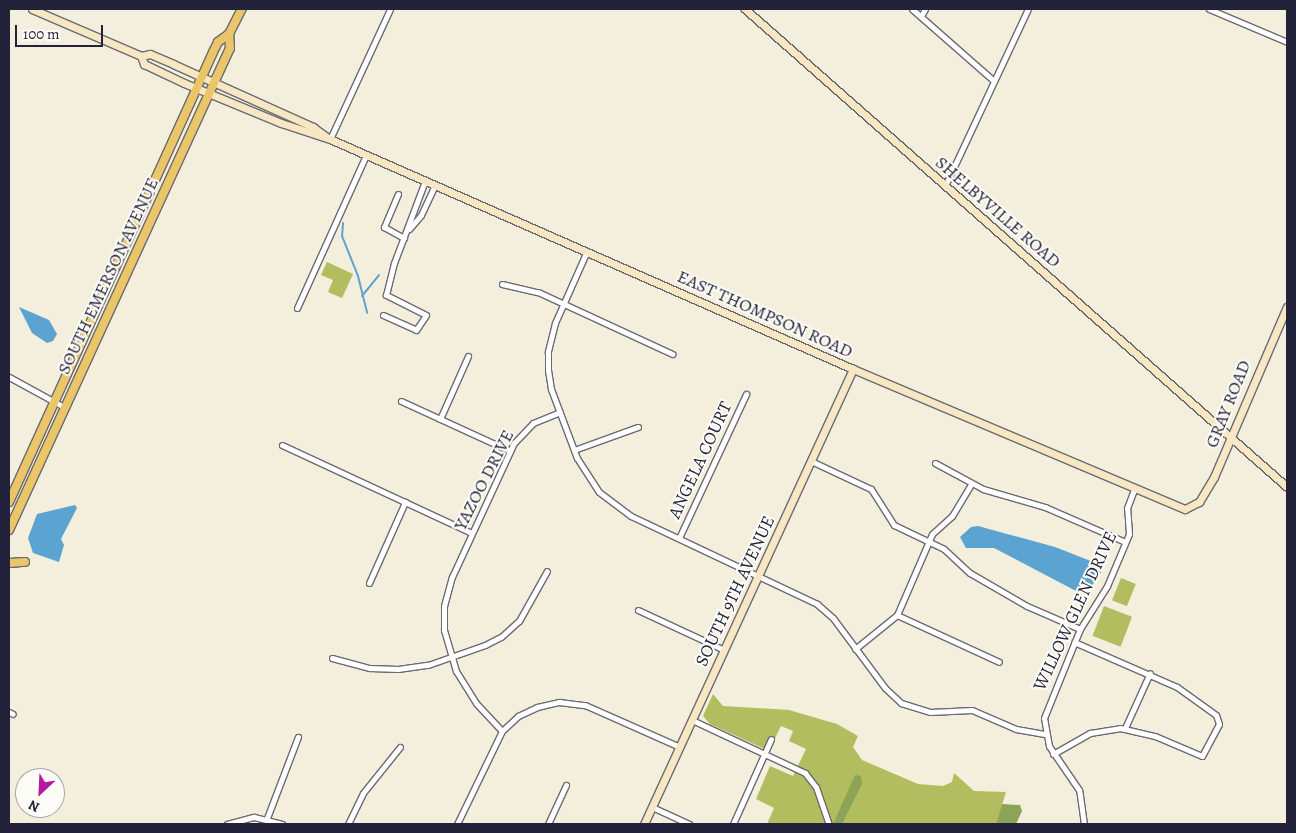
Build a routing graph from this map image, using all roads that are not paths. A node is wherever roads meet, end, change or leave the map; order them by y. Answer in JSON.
{"nodes":[{"id":1,"x":32,"y":9,"type":"edge"},
{"id":2,"x":242,"y":9,"type":"edge"},
{"id":3,"x":390,"y":9,"type":"edge"},
{"id":4,"x":745,"y":9,"type":"edge"},
{"id":5,"x":912,"y":9,"type":"edge"},
{"id":6,"x":925,"y":9,"type":"edge"},
{"id":7,"x":1028,"y":9,"type":"edge"},
{"id":8,"x":1209,"y":9,"type":"edge"},
{"id":9,"x":921,"y":16,"type":"junction"},
{"id":10,"x":229,"y":34,"type":"junction"},
{"id":11,"x":1287,"y":42,"type":"edge"},
{"id":12,"x":141,"y":56,"type":"junction"},
{"id":13,"x":201,"y":77,"type":"junction"},
{"id":14,"x":994,"y":80,"type":"junction"},
{"id":15,"x":213,"y":84,"type":"junction"},
{"id":16,"x":197,"y":86,"type":"junction"},
{"id":17,"x":210,"y":92,"type":"junction"},
{"id":18,"x":330,"y":139,"type":"junction"},
{"id":19,"x":366,"y":155,"type":"junction"},
{"id":20,"x":425,"y":181,"type":"junction"},
{"id":21,"x":435,"y":185,"type":"junction"},
{"id":22,"x":946,"y":186,"type":"junction"},
{"id":23,"x":398,"y":194,"type":"dead end"},
{"id":24,"x":408,"y":229,"type":"junction"},
{"id":25,"x":404,"y":238,"type":"junction"},
{"id":26,"x":587,"y":251,"type":"junction"},
{"id":27,"x":502,"y":284,"type":"dead end"},
{"id":28,"x":563,"y":304,"type":"junction"},
{"id":29,"x":1287,"y":307,"type":"edge"},
{"id":30,"x":297,"y":308,"type":"dead end"},
{"id":31,"x":383,"y":315,"type":"dead end"},
{"id":32,"x":672,"y":354,"type":"dead end"},
{"id":33,"x":468,"y":356,"type":"dead end"},
{"id":34,"x":852,"y":369,"type":"junction"},
{"id":35,"x":9,"y":377,"type":"edge"},
{"id":36,"x":746,"y":394,"type":"dead end"},
{"id":37,"x":54,"y":399,"type":"junction"},
{"id":38,"x":401,"y":401,"type":"dead end"},
{"id":39,"x":64,"y":407,"type":"junction"},
{"id":40,"x":560,"y":412,"type":"junction"},
{"id":41,"x":440,"y":419,"type":"junction"},
{"id":42,"x":638,"y":426,"type":"dead end"},
{"id":43,"x":1231,"y":438,"type":"junction"},
{"id":44,"x":282,"y":445,"type":"dead end"},
{"id":45,"x":574,"y":450,"type":"junction"},
{"id":46,"x":510,"y":451,"type":"junction"},
{"id":47,"x":811,"y":461,"type":"junction"},
{"id":48,"x":935,"y":463,"type":"dead end"},
{"id":49,"x":971,"y":484,"type":"junction"},
{"id":50,"x":1287,"y":487,"type":"edge"},
{"id":51,"x":1134,"y":490,"type":"junction"},
{"id":52,"x":9,"y":502,"type":"edge"},
{"id":53,"x":405,"y":502,"type":"junction"},
{"id":54,"x":1191,"y":508,"type":"joint"},
{"id":55,"x":9,"y":530,"type":"edge"},
{"id":56,"x":472,"y":533,"type":"junction"},
{"id":57,"x":679,"y":538,"type":"junction"},
{"id":58,"x":929,"y":542,"type":"junction"},
{"id":59,"x":1125,"y":542,"type":"junction"},
{"id":60,"x":25,"y":562,"type":"dead end"},
{"id":61,"x":9,"y":563,"type":"edge"},
{"id":62,"x":548,"y":571,"type":"dead end"},
{"id":63,"x":759,"y":574,"type":"junction"},
{"id":64,"x":369,"y":583,"type":"dead end"},
{"id":65,"x":638,"y":610,"type":"dead end"},
{"id":66,"x":897,"y":615,"type":"junction"},
{"id":67,"x":1080,"y":629,"type":"junction"},
{"id":68,"x":1074,"y":642,"type":"junction"},
{"id":69,"x":855,"y":649,"type":"junction"},
{"id":70,"x":724,"y":650,"type":"junction"},
{"id":71,"x":332,"y":658,"type":"dead end"},
{"id":72,"x":451,"y":658,"type":"junction"},
{"id":73,"x":999,"y":662,"type":"dead end"},
{"id":74,"x":1150,"y":673,"type":"junction"},
{"id":75,"x":692,"y":720,"type":"junction"},
{"id":76,"x":1126,"y":728,"type":"junction"},
{"id":77,"x":502,"y":731,"type":"junction"},
{"id":78,"x":1044,"y":734,"type":"junction"},
{"id":79,"x":298,"y":737,"type":"dead end"},
{"id":80,"x":771,"y":739,"type":"dead end"},
{"id":81,"x":400,"y":747,"type":"dead end"},
{"id":82,"x":680,"y":747,"type":"junction"},
{"id":83,"x":765,"y":754,"type":"junction"},
{"id":84,"x":1054,"y":754,"type":"junction"},
{"id":85,"x":566,"y":785,"type":"dead end"},
{"id":86,"x":652,"y":807,"type":"junction"},
{"id":87,"x":267,"y":818,"type":"junction"},
{"id":88,"x":227,"y":824,"type":"edge"},
{"id":89,"x":282,"y":824,"type":"edge"},
{"id":90,"x":348,"y":824,"type":"edge"},
{"id":91,"x":457,"y":824,"type":"edge"},
{"id":92,"x":548,"y":824,"type":"edge"},
{"id":93,"x":644,"y":824,"type":"edge"},
{"id":94,"x":689,"y":824,"type":"edge"},
{"id":95,"x":734,"y":824,"type":"edge"},
{"id":96,"x":829,"y":824,"type":"edge"},
{"id":97,"x":1084,"y":824,"type":"edge"}],
"edges":[{"from":1,"to":12,"type":"main road","name":"EAST THOMPSON ROAD"},
{"from":2,"to":10,"type":"main road","name":"SOUTH EMERSON AVENUE"},
{"from":3,"to":18,"type":"street"},
{"from":4,"to":22,"type":"main road","name":"SHELBYVILLE ROAD"},
{"from":5,"to":9,"type":"street"},
{"from":6,"to":9,"type":"street"},
{"from":7,"to":14,"type":"street"},
{"from":8,"to":11,"type":"street"},
{"from":9,"to":14,"type":"street"},
{"from":10,"to":13,"type":"main road","name":"SOUTH EMERSON AVENUE"},
{"from":10,"to":15,"type":"main road","name":"SOUTH EMERSON AVENUE"},
{"from":12,"to":13,"type":"main road","name":"EAST THOMPSON ROAD"},
{"from":12,"to":16,"type":"main road","name":"EAST THOMPSON ROAD"},
{"from":13,"to":15,"type":"main road","name":"EAST THOMPSON ROAD"},
{"from":13,"to":16,"type":"main road","name":"SOUTH EMERSON AVENUE"},
{"from":14,"to":22,"type":"street"},
{"from":15,"to":17,"type":"main road","name":"SOUTH EMERSON AVENUE"},
{"from":15,"to":18,"type":"main road","name":"EAST THOMPSON ROAD"},
{"from":16,"to":17,"type":"main road","name":"EAST THOMPSON ROAD"},
{"from":16,"to":37,"type":"main road","name":"SOUTH EMERSON AVENUE"},
{"from":17,"to":18,"type":"main road","name":"EAST THOMPSON ROAD"},
{"from":17,"to":39,"type":"main road","name":"SOUTH EMERSON AVENUE"},
{"from":18,"to":19,"type":"main road","name":"EAST THOMPSON ROAD"},
{"from":19,"to":20,"type":"main road","name":"EAST THOMPSON ROAD"},
{"from":19,"to":30,"type":"street"},
{"from":20,"to":21,"type":"main road","name":"EAST THOMPSON ROAD"},
{"from":20,"to":24,"type":"street"},
{"from":21,"to":24,"type":"street"},
{"from":21,"to":26,"type":"main road","name":"EAST THOMPSON ROAD"},
{"from":22,"to":43,"type":"main road","name":"SHELBYVILLE ROAD"},
{"from":23,"to":25,"type":"street"},
{"from":24,"to":25,"type":"street"},
{"from":25,"to":31,"type":"street"},
{"from":26,"to":28,"type":"street"},
{"from":26,"to":34,"type":"main road","name":"EAST THOMPSON ROAD"},
{"from":27,"to":28,"type":"street"},
{"from":28,"to":32,"type":"street"},
{"from":28,"to":40,"type":"street"},
{"from":29,"to":43,"type":"main road","name":"GRAY ROAD"},
{"from":33,"to":41,"type":"street"},
{"from":34,"to":47,"type":"main road","name":"SOUTH 9TH AVENUE"},
{"from":34,"to":51,"type":"main road","name":"EAST THOMPSON ROAD"},
{"from":35,"to":37,"type":"street"},
{"from":36,"to":57,"type":"street","name":"ANGELA COURT"},
{"from":37,"to":39,"type":"street"},
{"from":37,"to":52,"type":"main road","name":"SOUTH EMERSON AVENUE"},
{"from":38,"to":41,"type":"street"},
{"from":39,"to":55,"type":"main road","name":"SOUTH EMERSON AVENUE"},
{"from":40,"to":45,"type":"street"},
{"from":40,"to":46,"type":"street","name":"YAZOO DRIVE"},
{"from":41,"to":46,"type":"street"},
{"from":42,"to":45,"type":"street"},
{"from":43,"to":50,"type":"main road"},
{"from":43,"to":54,"type":"main road","name":"GRAY ROAD"},
{"from":44,"to":53,"type":"street"},
{"from":45,"to":57,"type":"street"},
{"from":46,"to":56,"type":"street","name":"YAZOO DRIVE"},
{"from":47,"to":58,"type":"street"},
{"from":47,"to":63,"type":"main road","name":"SOUTH 9TH AVENUE"},
{"from":48,"to":49,"type":"street"},
{"from":49,"to":58,"type":"street"},
{"from":49,"to":59,"type":"street"},
{"from":51,"to":54,"type":"main road","name":"EAST THOMPSON ROAD"},
{"from":51,"to":59,"type":"street","name":"WILLOW GLEN DRIVE"},
{"from":53,"to":56,"type":"street"},
{"from":53,"to":64,"type":"street"},
{"from":56,"to":72,"type":"street","name":"YAZOO DRIVE"},
{"from":57,"to":63,"type":"street"},
{"from":58,"to":66,"type":"street"},
{"from":58,"to":67,"type":"street"},
{"from":59,"to":67,"type":"street","name":"WILLOW GLEN DRIVE"},
{"from":60,"to":61,"type":"main road"},
{"from":62,"to":72,"type":"street"},
{"from":63,"to":69,"type":"street"},
{"from":63,"to":70,"type":"main road","name":"SOUTH 9TH AVENUE"},
{"from":65,"to":70,"type":"street"},
{"from":66,"to":69,"type":"street"},
{"from":66,"to":73,"type":"street"},
{"from":67,"to":68,"type":"street","name":"WILLOW GLEN DRIVE"},
{"from":68,"to":74,"type":"street"},
{"from":68,"to":78,"type":"street","name":"WILLOW GLEN DRIVE"},
{"from":69,"to":78,"type":"street"},
{"from":70,"to":75,"type":"main road","name":"SOUTH 9TH AVENUE"},
{"from":71,"to":72,"type":"street"},
{"from":72,"to":77,"type":"street","name":"YAZOO DRIVE"},
{"from":74,"to":76,"type":"street"},
{"from":74,"to":76,"type":"street"},
{"from":75,"to":82,"type":"main road","name":"SOUTH 9TH AVENUE"},
{"from":75,"to":83,"type":"street"},
{"from":76,"to":84,"type":"street"},
{"from":77,"to":82,"type":"street"},
{"from":77,"to":91,"type":"street"},
{"from":78,"to":84,"type":"street"},
{"from":79,"to":87,"type":"street"},
{"from":80,"to":83,"type":"street"},
{"from":81,"to":90,"type":"street"},
{"from":82,"to":86,"type":"main road","name":"SOUTH 9TH AVENUE"},
{"from":83,"to":95,"type":"street"},
{"from":83,"to":96,"type":"street"},
{"from":84,"to":97,"type":"street"},
{"from":85,"to":92,"type":"street"},
{"from":86,"to":93,"type":"main road","name":"SOUTH 9TH AVENUE"},
{"from":86,"to":94,"type":"street"},
{"from":87,"to":88,"type":"street"},
{"from":87,"to":89,"type":"street"}]}
